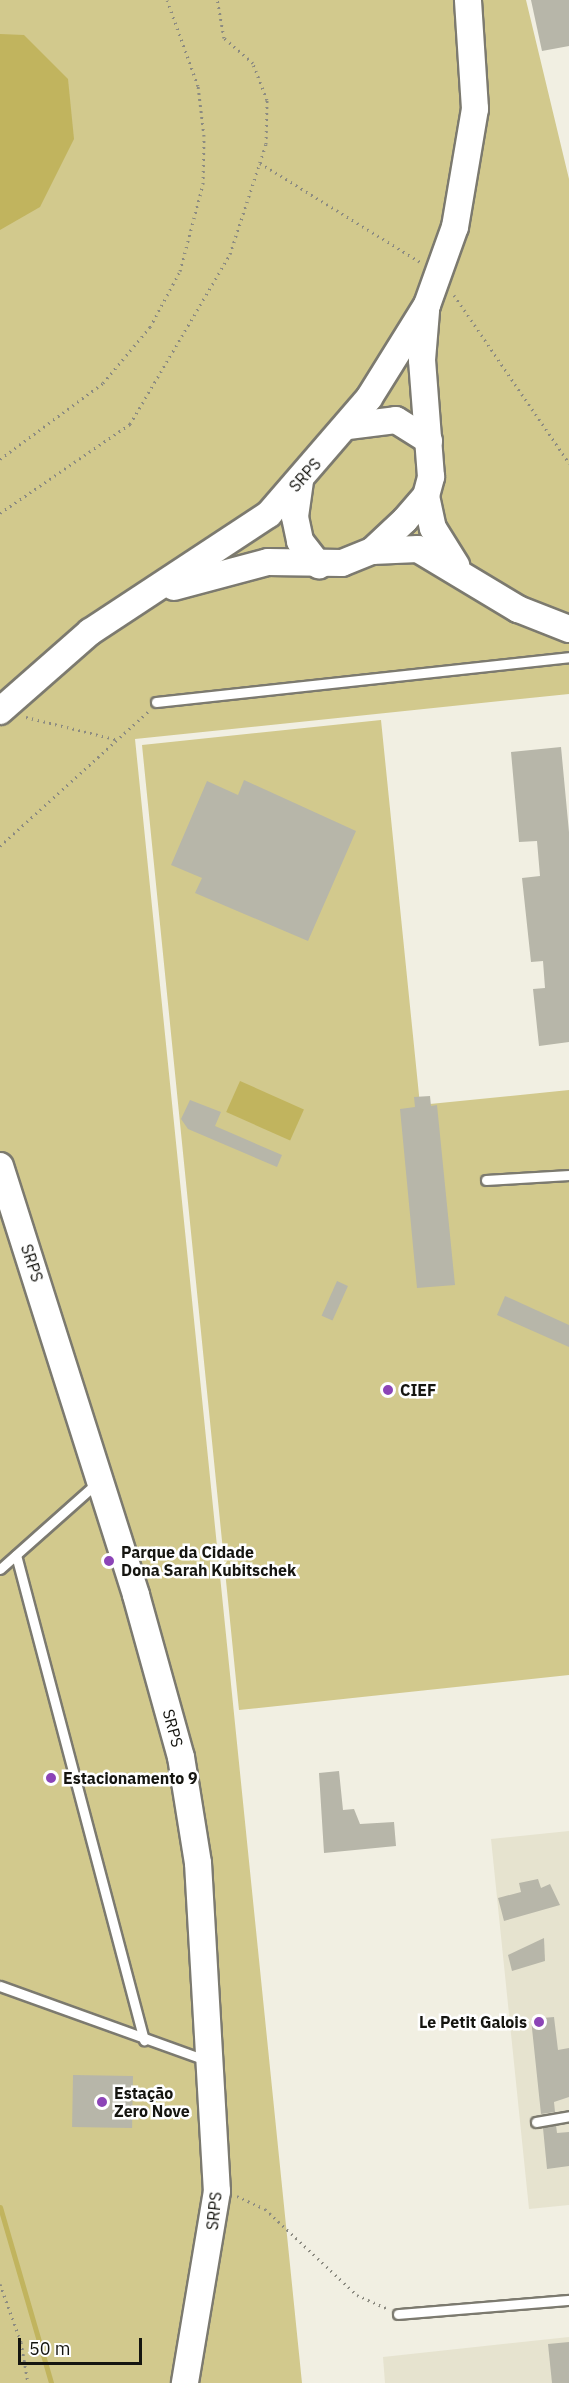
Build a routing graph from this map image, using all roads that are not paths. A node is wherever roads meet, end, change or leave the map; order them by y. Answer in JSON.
{"nodes":[{"id":1,"x":468,"y":0,"type":"edge"},
{"id":2,"x":427,"y":305,"type":"junction"},
{"id":3,"x":348,"y":426,"type":"junction"},
{"id":4,"x":429,"y":441,"type":"junction"},
{"id":5,"x":300,"y":481,"type":"junction"},
{"id":6,"x":426,"y":496,"type":"junction"},
{"id":7,"x":372,"y":551,"type":"junction"},
{"id":8,"x":320,"y":565,"type":"junction"},
{"id":9,"x":458,"y":568,"type":"junction"},
{"id":10,"x":140,"y":600,"type":"junction"},
{"id":11,"x":569,"y":629,"type":"edge"},
{"id":12,"x":569,"y":657,"type":"edge"},
{"id":13,"x":156,"y":702,"type":"road end"},
{"id":14,"x":2,"y":709,"type":"edge"},
{"id":15,"x":0,"y":1166,"type":"edge"},
{"id":16,"x":569,"y":1175,"type":"edge"},
{"id":17,"x":486,"y":1180,"type":"dead end"},
{"id":18,"x":102,"y":1480,"type":"junction"},
{"id":19,"x":16,"y":1555,"type":"junction"},
{"id":20,"x":0,"y":1569,"type":"edge"},
{"id":21,"x":0,"y":1986,"type":"edge"},
{"id":22,"x":144,"y":2040,"type":"junction"},
{"id":23,"x":213,"y":2063,"type":"junction"},
{"id":24,"x":569,"y":2116,"type":"edge"},
{"id":25,"x":536,"y":2122,"type":"dead end"},
{"id":26,"x":569,"y":2300,"type":"edge"},
{"id":27,"x":398,"y":2314,"type":"road end"},
{"id":28,"x":185,"y":2383,"type":"edge"}],
"edges":[{"from":1,"to":2,"type":"main road","name":"SRPS"},
{"from":2,"to":3,"type":"main road","name":"SRPS"},
{"from":2,"to":4,"type":"main road","name":"SRPS"},
{"from":3,"to":4,"type":"main road"},
{"from":3,"to":5,"type":"main road","name":"SRPS"},
{"from":4,"to":6,"type":"main road","name":"SRPS"},
{"from":5,"to":8,"type":"main road"},
{"from":5,"to":10,"type":"main road","name":"SRPS"},
{"from":6,"to":7,"type":"main road"},
{"from":6,"to":9,"type":"main road","name":"SRPS"},
{"from":7,"to":8,"type":"main road","name":"SRPS"},
{"from":7,"to":9,"type":"main road","name":"SRPS"},
{"from":8,"to":10,"type":"main road","name":"SRPS"},
{"from":9,"to":11,"type":"main road","name":"SRPS"},
{"from":10,"to":14,"type":"main road","name":"SRPS"},
{"from":12,"to":13,"type":"lane"},
{"from":15,"to":18,"type":"main road","name":"SRPS"},
{"from":16,"to":17,"type":"lane"},
{"from":18,"to":19,"type":"lane"},
{"from":18,"to":23,"type":"main road","name":"SRPS"},
{"from":19,"to":20,"type":"lane"},
{"from":19,"to":22,"type":"lane"},
{"from":21,"to":22,"type":"lane"},
{"from":22,"to":23,"type":"lane"},
{"from":23,"to":28,"type":"main road","name":"SRPS"},
{"from":24,"to":25,"type":"lane"},
{"from":26,"to":27,"type":"lane"}]}
